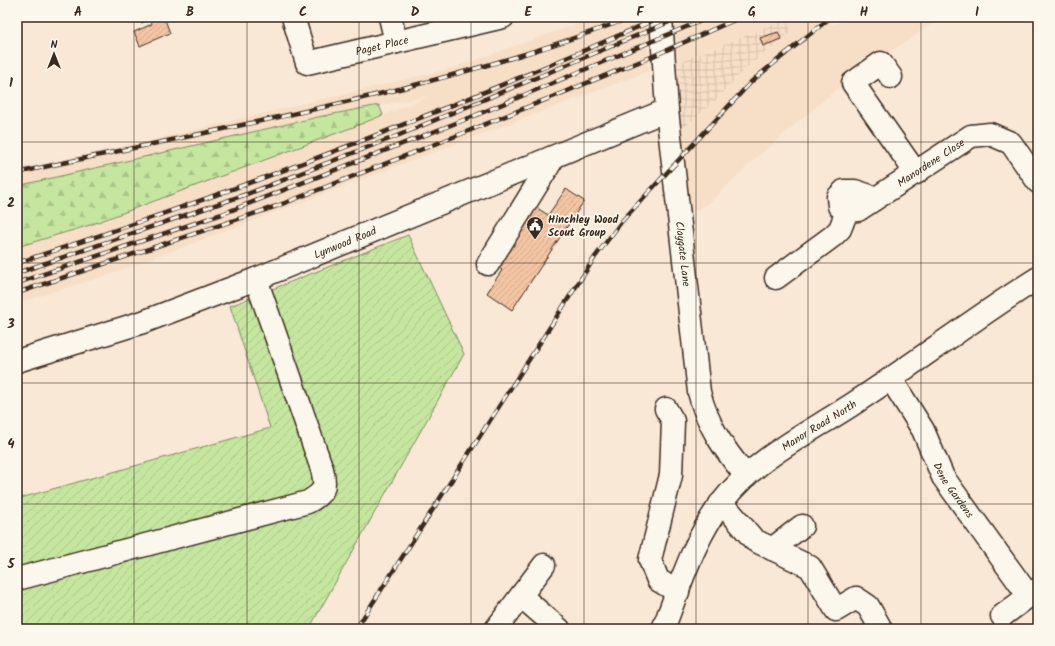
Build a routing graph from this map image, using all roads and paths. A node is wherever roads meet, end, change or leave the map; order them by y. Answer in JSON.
{"nodes":[{"id":1,"x":293,"y":17,"type":"edge"},
{"id":2,"x":390,"y":17,"type":"edge"},
{"id":3,"x":503,"y":17,"type":"edge"},
{"id":4,"x":661,"y":17,"type":"edge"},
{"id":5,"x":396,"y":42,"type":"junction"},
{"id":6,"x":891,"y":77,"type":"dead end"},
{"id":7,"x":667,"y":110,"type":"junction"},
{"id":8,"x":554,"y":157,"type":"junction"},
{"id":9,"x":916,"y":172,"type":"junction"},
{"id":10,"x":1038,"y":182,"type":"edge"},
{"id":11,"x":488,"y":264,"type":"dead end"},
{"id":12,"x":776,"y":278,"type":"dead end"},
{"id":13,"x":1038,"y":278,"type":"edge"},
{"id":14,"x":256,"y":279,"type":"junction"},
{"id":15,"x":17,"y":361,"type":"edge"},
{"id":16,"x":891,"y":379,"type":"junction"},
{"id":17,"x":666,"y":409,"type":"dead end"},
{"id":18,"x":746,"y":476,"type":"junction"},
{"id":19,"x":720,"y":504,"type":"junction"},
{"id":20,"x":802,"y":526,"type":"dead end"},
{"id":21,"x":772,"y":549,"type":"junction"},
{"id":22,"x":544,"y":565,"type":"dead end"},
{"id":23,"x":17,"y":579,"type":"edge"},
{"id":24,"x":678,"y":592,"type":"junction"},
{"id":25,"x":1033,"y":592,"type":"edge"},
{"id":26,"x":521,"y":596,"type":"junction"},
{"id":27,"x":1002,"y":616,"type":"dead end"},
{"id":28,"x":667,"y":627,"type":"edge"},
{"id":29,"x":496,"y":629,"type":"edge"},
{"id":30,"x":559,"y":629,"type":"edge"},
{"id":31,"x":881,"y":629,"type":"edge"}],
"edges":[{"from":1,"to":5,"type":"street","name":"Paget Place"},
{"from":2,"to":5,"type":"street"},
{"from":3,"to":5,"type":"street","name":"Paget Place"},
{"from":4,"to":7,"type":"street","name":"Claygate Lane"},
{"from":6,"to":9,"type":"street"},
{"from":7,"to":8,"type":"street","name":"Lynwood Road"},
{"from":7,"to":18,"type":"street","name":"Claygate Lane"},
{"from":8,"to":11,"type":"street"},
{"from":8,"to":14,"type":"street","name":"Lynwood Road"},
{"from":9,"to":10,"type":"street","name":"Manordene Close"},
{"from":9,"to":12,"type":"street","name":"Manordene Close"},
{"from":13,"to":16,"type":"street","name":"Manor Road North"},
{"from":14,"to":15,"type":"street","name":"Lynwood Road"},
{"from":14,"to":23,"type":"street"},
{"from":16,"to":18,"type":"street","name":"Manor Road North"},
{"from":16,"to":25,"type":"street","name":"Dene Gardens"},
{"from":17,"to":24,"type":"street"},
{"from":18,"to":19,"type":"street","name":"Manor Road North"},
{"from":19,"to":21,"type":"street"},
{"from":19,"to":24,"type":"street","name":"Manor Road North"},
{"from":20,"to":21,"type":"street"},
{"from":21,"to":31,"type":"street"},
{"from":22,"to":26,"type":"street"},
{"from":24,"to":28,"type":"street","name":"Manor Road North"},
{"from":25,"to":27,"type":"street","name":"Dene Gardens"},
{"from":26,"to":29,"type":"street"},
{"from":26,"to":30,"type":"street"}]}
